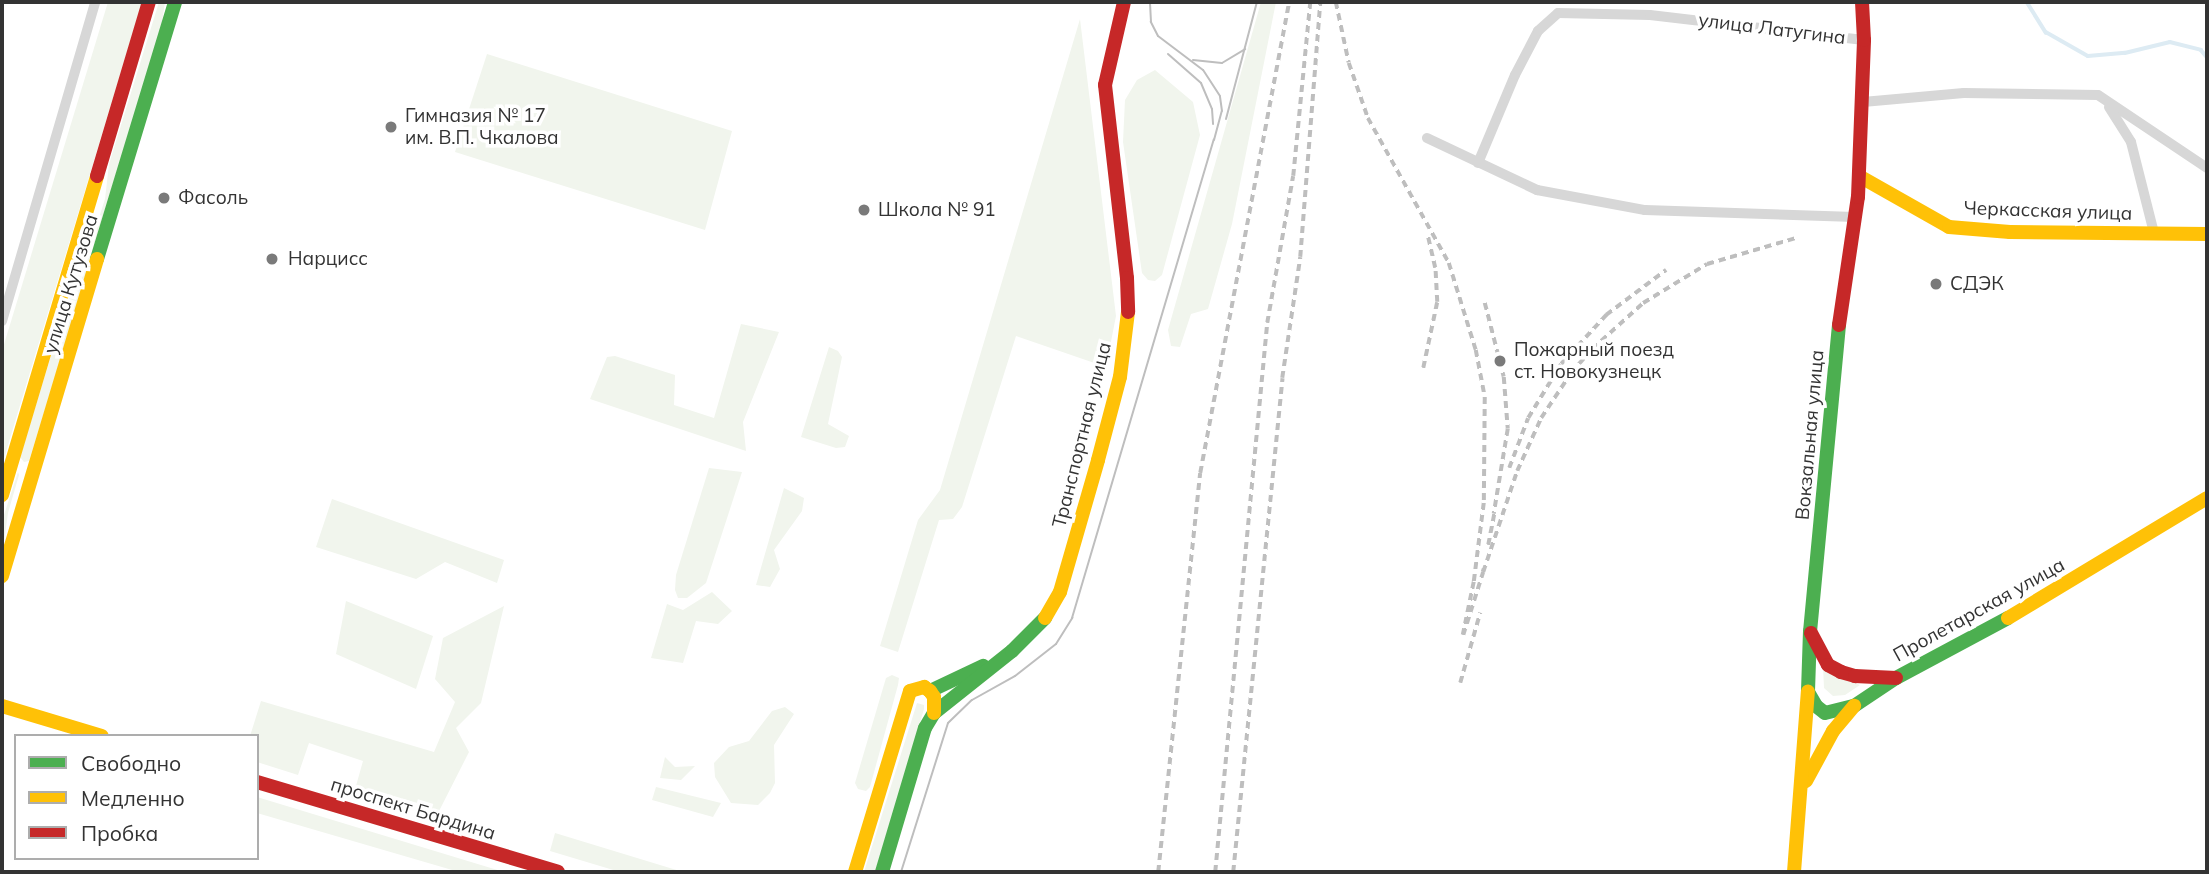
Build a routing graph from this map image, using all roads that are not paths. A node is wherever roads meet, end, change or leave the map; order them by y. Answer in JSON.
{"nodes":[{"id":1,"x":95,"y":2,"type":"edge"},
{"id":2,"x":149,"y":2,"type":"edge"},
{"id":3,"x":175,"y":2,"type":"edge"},
{"id":4,"x":1124,"y":2,"type":"edge"},
{"id":5,"x":1862,"y":2,"type":"edge"},
{"id":6,"x":1864,"y":40,"type":"junction"},
{"id":7,"x":2098,"y":94,"type":"junction"},
{"id":8,"x":1863,"y":102,"type":"junction"},
{"id":9,"x":1427,"y":138,"type":"dead end"},
{"id":10,"x":1478,"y":163,"type":"junction"},
{"id":11,"x":2207,"y":168,"type":"edge"},
{"id":12,"x":1859,"y":176,"type":"junction"},
{"id":13,"x":1855,"y":217,"type":"junction"},
{"id":14,"x":2154,"y":233,"type":"junction"},
{"id":15,"x":2207,"y":234,"type":"edge"},
{"id":16,"x":2,"y":321,"type":"edge"},
{"id":17,"x":2,"y":495,"type":"edge"},
{"id":18,"x":2207,"y":498,"type":"edge"},
{"id":19,"x":2,"y":576,"type":"edge"},
{"id":20,"x":1810,"y":631,"type":"junction"},
{"id":21,"x":1013,"y":652,"type":"junction"},
{"id":22,"x":1896,"y":678,"type":"junction"},
{"id":23,"x":930,"y":691,"type":"junction"},
{"id":24,"x":1808,"y":692,"type":"junction"},
{"id":25,"x":2,"y":706,"type":"edge"},
{"id":26,"x":1854,"y":706,"type":"junction"},
{"id":27,"x":934,"y":713,"type":"junction"},
{"id":28,"x":95,"y":734,"type":"edge"},
{"id":29,"x":259,"y":783,"type":"edge"},
{"id":30,"x":1803,"y":789,"type":"junction"},
{"id":31,"x":558,"y":872,"type":"edge"},
{"id":32,"x":855,"y":872,"type":"edge"},
{"id":33,"x":882,"y":872,"type":"edge"},
{"id":34,"x":1794,"y":872,"type":"edge"}],
"edges":[{"from":1,"to":16,"type":"street"},
{"from":2,"to":17,"type":"main road","name":"улица Кутузова"},
{"from":3,"to":19,"type":"main road","name":"улица Кутузова"},
{"from":4,"to":21,"type":"main road","name":"Транспортная улица"},
{"from":5,"to":6,"type":"main road","name":"Вокзальная улица"},
{"from":6,"to":8,"type":"main road","name":"Вокзальная улица"},
{"from":6,"to":10,"type":"street","name":"улица Латугина"},
{"from":7,"to":8,"type":"street"},
{"from":7,"to":11,"type":"street"},
{"from":7,"to":14,"type":"street"},
{"from":8,"to":12,"type":"main road","name":"Вокзальная улица"},
{"from":9,"to":10,"type":"street"},
{"from":10,"to":13,"type":"street"},
{"from":12,"to":13,"type":"main road","name":"Вокзальная улица"},
{"from":12,"to":14,"type":"main road","name":"Черкасская улица"},
{"from":13,"to":20,"type":"main road","name":"Вокзальная улица"},
{"from":14,"to":15,"type":"main road","name":"Черкасская улица"},
{"from":18,"to":22,"type":"main road","name":"Пролетарская улица"},
{"from":20,"to":22,"type":"main road"},
{"from":20,"to":24,"type":"main road","name":"Вокзальная улица"},
{"from":21,"to":23,"type":"main road","name":"Транспортная улица"},
{"from":21,"to":27,"type":"main road","name":"Транспортная улица"},
{"from":22,"to":26,"type":"main road","name":"Пролетарская улица"},
{"from":23,"to":27,"type":"main road"},
{"from":23,"to":32,"type":"main road"},
{"from":24,"to":26,"type":"main road"},
{"from":24,"to":30,"type":"main road","name":"Вокзальная улица"},
{"from":25,"to":28,"type":"main road"},
{"from":26,"to":30,"type":"main road","name":"Пролетарская улица"},
{"from":27,"to":33,"type":"main road","name":"Транспортная улица"},
{"from":29,"to":31,"type":"main road","name":"проспект Бардина"},
{"from":30,"to":34,"type":"main road","name":"Вокзальная улица"}]}
